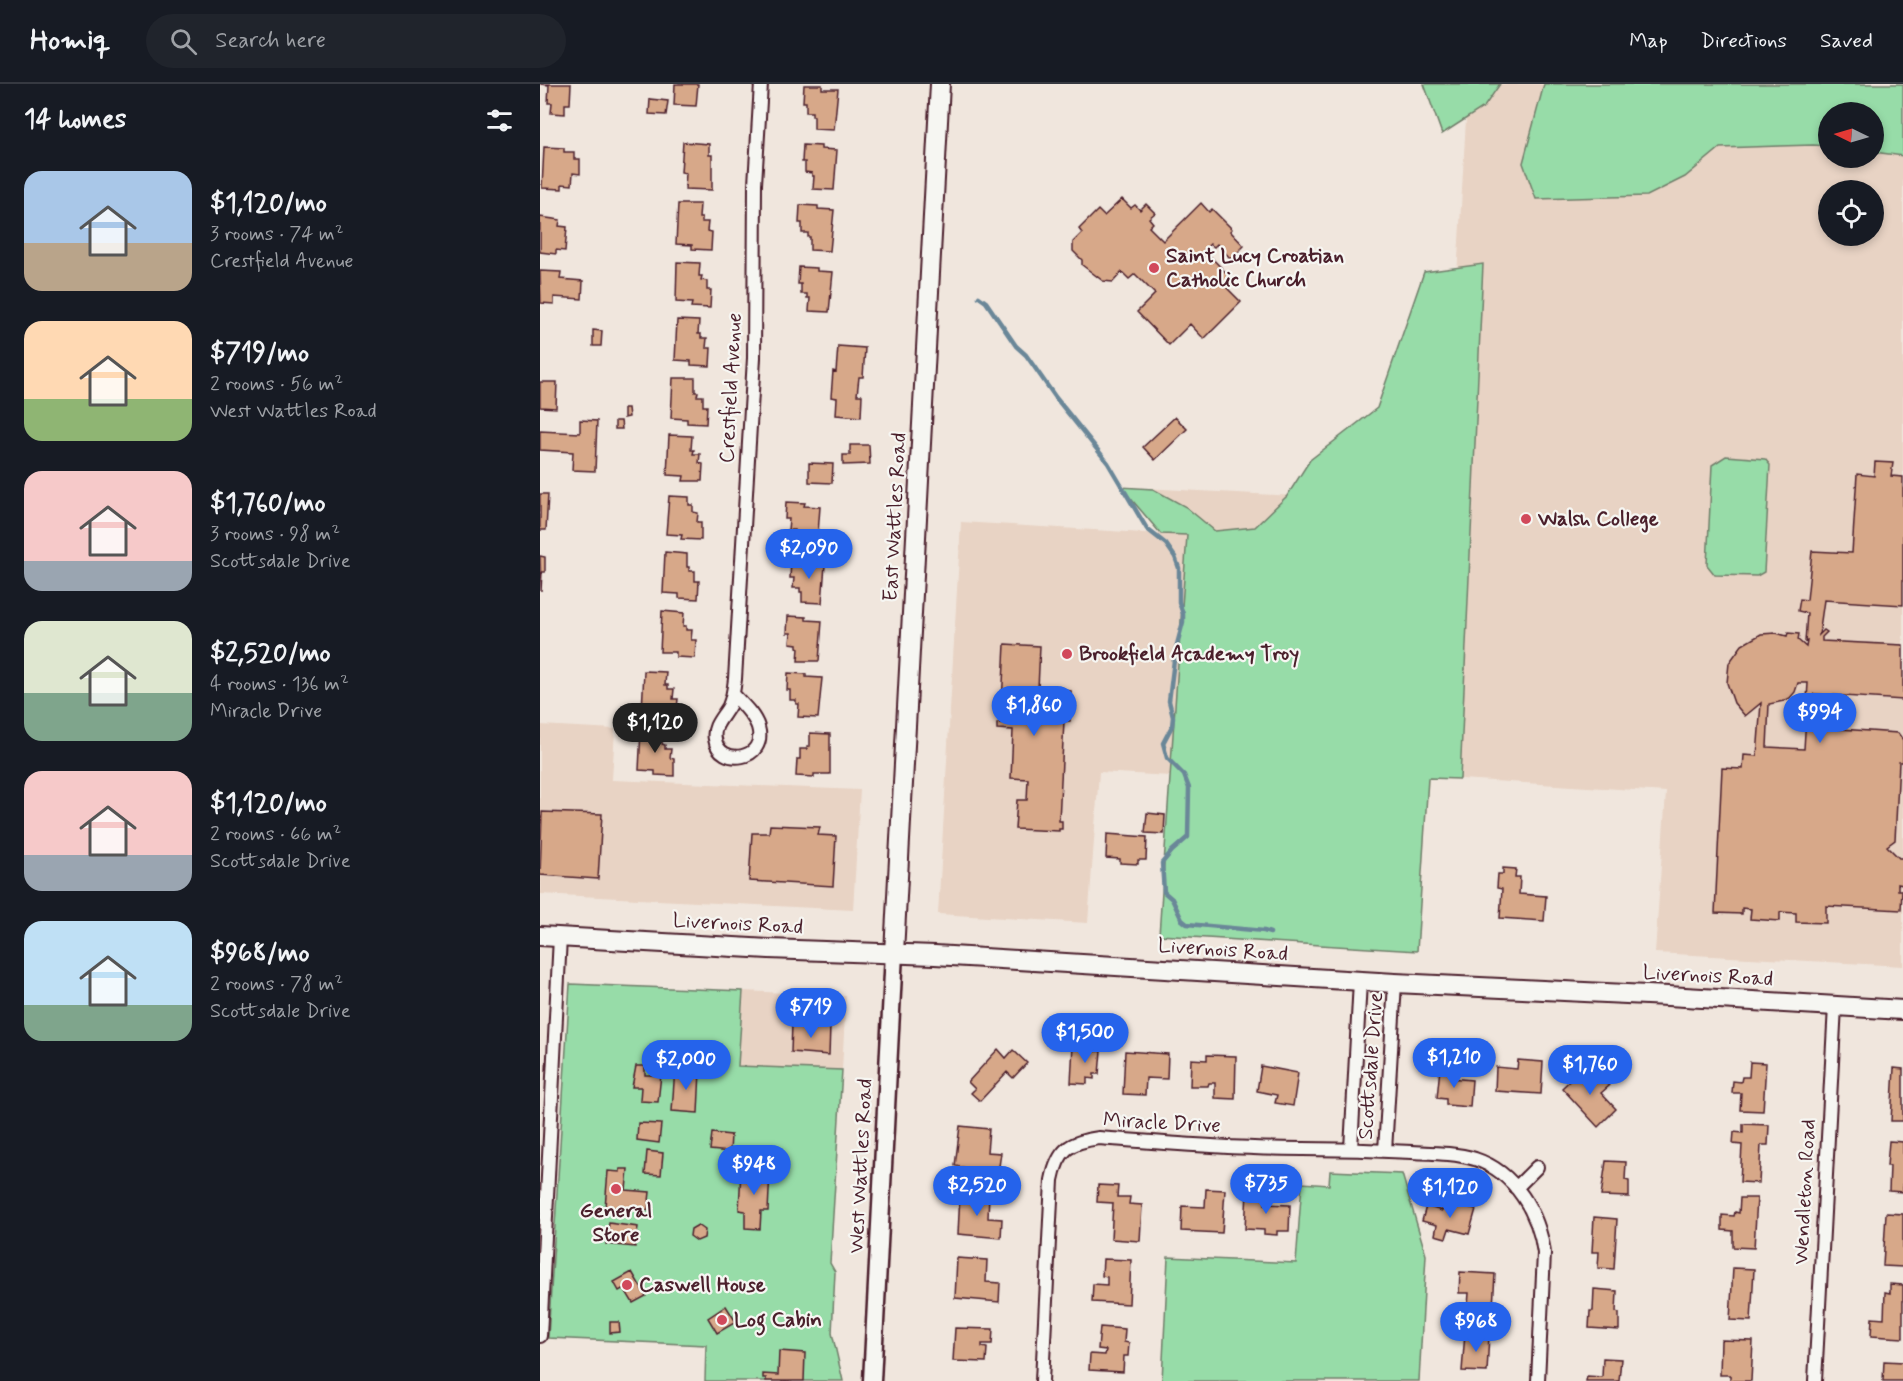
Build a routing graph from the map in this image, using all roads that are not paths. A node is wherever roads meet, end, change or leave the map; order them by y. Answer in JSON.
{"nodes":[{"id":1,"x":761,"y":84,"type":"edge"},
{"id":2,"x":940,"y":84,"type":"edge"},
{"id":3,"x":733,"y":694,"type":"junction"},
{"id":4,"x":540,"y":936,"type":"edge"},
{"id":5,"x":560,"y":937,"type":"junction"},
{"id":6,"x":894,"y":953,"type":"junction"},
{"id":7,"x":1360,"y":981,"type":"junction"},
{"id":8,"x":1395,"y":983,"type":"junction"},
{"id":9,"x":1835,"y":1006,"type":"junction"},
{"id":10,"x":1903,"y":1010,"type":"edge"},
{"id":11,"x":1351,"y":1149,"type":"junction"},
{"id":12,"x":1385,"y":1151,"type":"junction"},
{"id":13,"x":1537,"y":1167,"type":"dead end"},
{"id":14,"x":1516,"y":1188,"type":"junction"},
{"id":15,"x":540,"y":1336,"type":"edge"},
{"id":16,"x":872,"y":1381,"type":"edge"},
{"id":17,"x":1042,"y":1381,"type":"edge"},
{"id":18,"x":1538,"y":1381,"type":"edge"},
{"id":19,"x":1815,"y":1381,"type":"edge"}],
"edges":[{"from":1,"to":3,"type":"street","name":"Crestfield Avenue"},
{"from":2,"to":6,"type":"main road","name":"East Wattles Road"},
{"from":3,"to":3,"type":"street","name":"Crestfield Avenue"},
{"from":4,"to":5,"type":"main road","name":"Livernois Road"},
{"from":5,"to":6,"type":"main road","name":"Livernois Road"},
{"from":5,"to":15,"type":"street"},
{"from":6,"to":7,"type":"main road","name":"Livernois Road"},
{"from":6,"to":16,"type":"street","name":"West Wattles Road"},
{"from":7,"to":8,"type":"main road","name":"Livernois Road"},
{"from":7,"to":11,"type":"street","name":"Scottsdale Drive"},
{"from":8,"to":9,"type":"main road","name":"Livernois Road"},
{"from":8,"to":12,"type":"street","name":"Scottsdale Drive"},
{"from":9,"to":10,"type":"main road","name":"Livernois Road"},
{"from":9,"to":19,"type":"street","name":"Wendleton Road"},
{"from":11,"to":12,"type":"street","name":"Scottsdale Drive"},
{"from":11,"to":17,"type":"street","name":"Miracle Drive"},
{"from":12,"to":14,"type":"street","name":"Scottsdale Drive"},
{"from":13,"to":14,"type":"street"},
{"from":14,"to":18,"type":"street","name":"Scottsdale Drive"}]}
